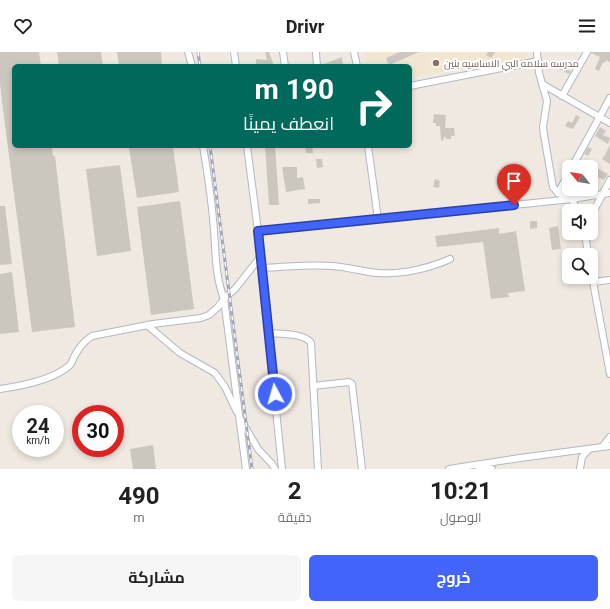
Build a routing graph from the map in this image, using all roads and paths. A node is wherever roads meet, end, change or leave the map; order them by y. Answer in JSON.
{"nodes":[{"id":1,"x":188,"y":52,"type":"edge"},
{"id":2,"x":234,"y":52,"type":"edge"},
{"id":3,"x":283,"y":52,"type":"edge"},
{"id":4,"x":316,"y":52,"type":"edge"},
{"id":5,"x":354,"y":52,"type":"edge"},
{"id":6,"x":538,"y":52,"type":"edge"},
{"id":7,"x":587,"y":52,"type":"edge"},
{"id":8,"x":538,"y":61,"type":"junction"},
{"id":9,"x":191,"y":64,"type":"edge"},
{"id":10,"x":236,"y":64,"type":"edge"},
{"id":11,"x":284,"y":64,"type":"edge"},
{"id":12,"x":317,"y":64,"type":"edge"},
{"id":13,"x":357,"y":64,"type":"edge"},
{"id":14,"x":542,"y":84,"type":"junction"},
{"id":15,"x":412,"y":86,"type":"edge"},
{"id":16,"x":562,"y":96,"type":"junction"},
{"id":17,"x":610,"y":98,"type":"edge"},
{"id":18,"x":599,"y":117,"type":"junction"},
{"id":19,"x":610,"y":123,"type":"edge"},
{"id":20,"x":203,"y":148,"type":"edge"},
{"id":21,"x":247,"y":148,"type":"edge"},
{"id":22,"x":368,"y":148,"type":"edge"},
{"id":23,"x":576,"y":160,"type":"edge"},
{"id":24,"x":610,"y":180,"type":"edge"},
{"id":25,"x":562,"y":186,"type":"edge"},
{"id":26,"x":610,"y":192,"type":"edge"},
{"id":27,"x":558,"y":193,"type":"junction"},
{"id":28,"x":602,"y":194,"type":"junction"},
{"id":29,"x":572,"y":199,"type":"junction"},
{"id":30,"x":574,"y":204,"type":"edge"},
{"id":31,"x":597,"y":204,"type":"edge"},
{"id":32,"x":378,"y":219,"type":"junction"},
{"id":33,"x":258,"y":231,"type":"junction"},
{"id":34,"x":261,"y":256,"type":"junction"},
{"id":35,"x":450,"y":259,"type":"dead end"},
{"id":36,"x":262,"y":268,"type":"junction"},
{"id":37,"x":610,"y":280,"type":"edge"},
{"id":38,"x":598,"y":281,"type":"edge"},
{"id":39,"x":593,"y":284,"type":"edge"},
{"id":40,"x":224,"y":299,"type":"junction"},
{"id":41,"x":147,"y":325,"type":"junction"},
{"id":42,"x":268,"y":333,"type":"junction"},
{"id":43,"x":610,"y":374,"type":"edge"},
{"id":44,"x":313,"y":386,"type":"junction"},
{"id":45,"x":0,"y":389,"type":"edge"},
{"id":46,"x":240,"y":418,"type":"junction"},
{"id":47,"x":610,"y":437,"type":"edge"},
{"id":48,"x":610,"y":446,"type":"edge"},
{"id":49,"x":602,"y":448,"type":"junction"},
{"id":50,"x":589,"y":449,"type":"junction"},
{"id":51,"x":471,"y":466,"type":"junction"},
{"id":52,"x":246,"y":469,"type":"edge"},
{"id":53,"x":275,"y":469,"type":"edge"},
{"id":54,"x":282,"y":469,"type":"edge"},
{"id":55,"x":318,"y":469,"type":"edge"},
{"id":56,"x":362,"y":469,"type":"edge"},
{"id":57,"x":449,"y":469,"type":"edge"},
{"id":58,"x":492,"y":469,"type":"edge"},
{"id":59,"x":580,"y":469,"type":"edge"}],
"edges":[{"from":1,"to":9,"type":"street"},
{"from":2,"to":10,"type":"street"},
{"from":3,"to":11,"type":"street"},
{"from":4,"to":12,"type":"street"},
{"from":5,"to":13,"type":"street"},
{"from":6,"to":8,"type":"street"},
{"from":7,"to":16,"type":"street"},
{"from":8,"to":14,"type":"street"},
{"from":8,"to":15,"type":"street"},
{"from":14,"to":16,"type":"street"},
{"from":14,"to":27,"type":"street"},
{"from":16,"to":18,"type":"street"},
{"from":17,"to":18,"type":"street"},
{"from":18,"to":19,"type":"street"},
{"from":18,"to":23,"type":"street"},
{"from":20,"to":40,"type":"street"},
{"from":21,"to":33,"type":"street"},
{"from":22,"to":32,"type":"street"},
{"from":24,"to":28,"type":"street"},
{"from":25,"to":27,"type":"street"},
{"from":26,"to":28,"type":"street"},
{"from":27,"to":29,"type":"street"},
{"from":28,"to":29,"type":"street"},
{"from":28,"to":31,"type":"street"},
{"from":29,"to":30,"type":"street"},
{"from":29,"to":32,"type":"street"},
{"from":32,"to":33,"type":"street"},
{"from":33,"to":34,"type":"street"},
{"from":34,"to":36,"type":"street"},
{"from":34,"to":40,"type":"street"},
{"from":35,"to":36,"type":"street"},
{"from":36,"to":42,"type":"street"},
{"from":37,"to":38,"type":"street"},
{"from":39,"to":43,"type":"street"},
{"from":40,"to":41,"type":"street"},
{"from":40,"to":46,"type":"street"},
{"from":41,"to":45,"type":"street"},
{"from":41,"to":46,"type":"street"},
{"from":42,"to":44,"type":"street"},
{"from":42,"to":54,"type":"street"},
{"from":44,"to":55,"type":"street"},
{"from":44,"to":56,"type":"street"},
{"from":46,"to":52,"type":"street"},
{"from":46,"to":53,"type":"street"},
{"from":47,"to":49,"type":"street"},
{"from":48,"to":49,"type":"street"},
{"from":49,"to":50,"type":"street"},
{"from":50,"to":51,"type":"street"},
{"from":50,"to":59,"type":"street"},
{"from":51,"to":57,"type":"street"},
{"from":51,"to":58,"type":"street"}]}
